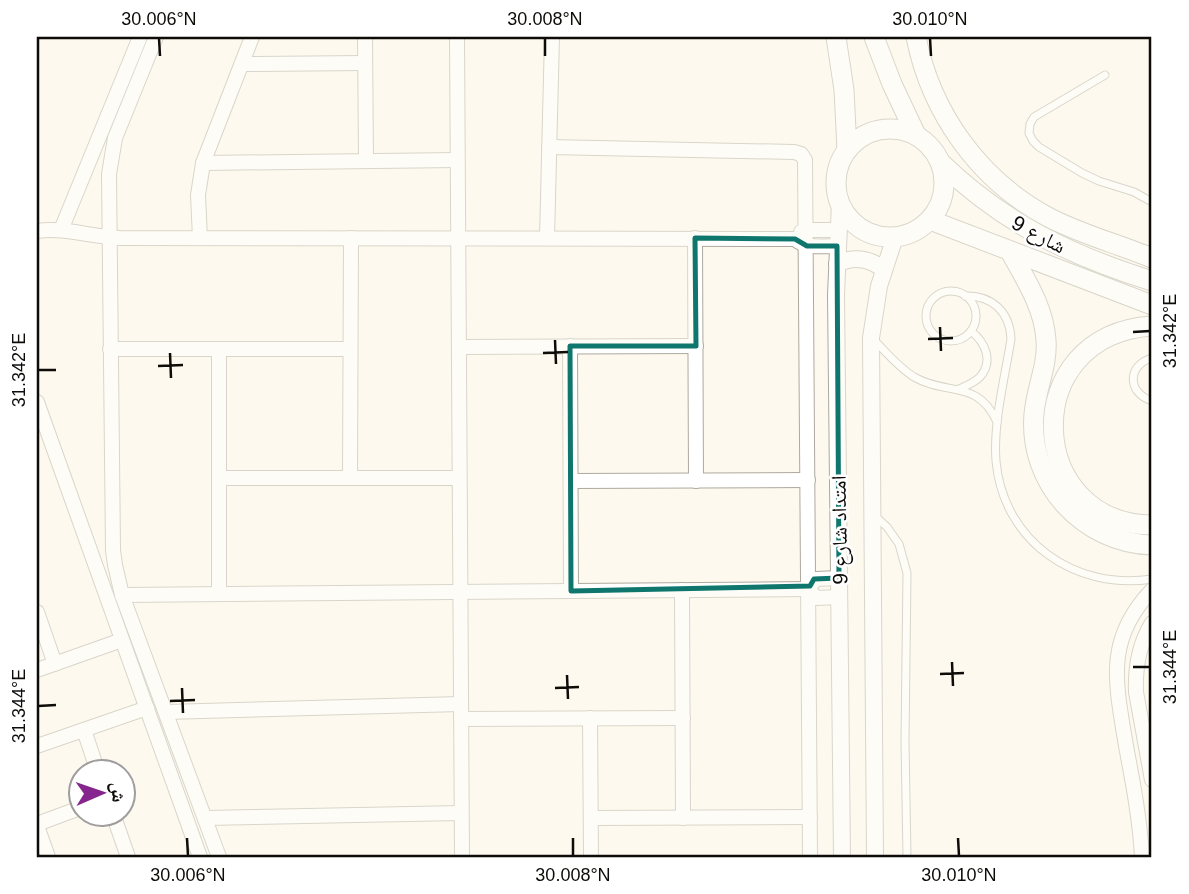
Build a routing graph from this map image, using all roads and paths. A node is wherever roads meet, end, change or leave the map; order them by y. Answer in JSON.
{"nodes":[{"id":1,"x":252,"y":37,"type":"edge"},
{"id":2,"x":365,"y":37,"type":"edge"},
{"id":3,"x":457,"y":37,"type":"edge"},
{"id":4,"x":552,"y":37,"type":"edge"},
{"id":5,"x":836,"y":37,"type":"edge"},
{"id":6,"x":874,"y":37,"type":"edge"},
{"id":7,"x":916,"y":37,"type":"edge"},
{"id":8,"x":148,"y":38,"type":"edge"},
{"id":9,"x":365,"y":63,"type":"junction"},
{"id":10,"x":242,"y":64,"type":"junction"},
{"id":11,"x":1105,"y":75,"type":"dead end"},
{"id":12,"x":916,"y":135,"type":"junction"},
{"id":13,"x":549,"y":147,"type":"junction"},
{"id":14,"x":847,"y":150,"type":"junction"},
{"id":15,"x":457,"y":160,"type":"junction"},
{"id":16,"x":366,"y":161,"type":"junction"},
{"id":17,"x":940,"y":162,"type":"junction"},
{"id":18,"x":203,"y":163,"type":"junction"},
{"id":19,"x":1152,"y":202,"type":"edge"},
{"id":20,"x":840,"y":203,"type":"junction"},
{"id":21,"x":930,"y":220,"type":"junction"},
{"id":22,"x":61,"y":230,"type":"junction"},
{"id":23,"x":37,"y":231,"type":"edge"},
{"id":24,"x":895,"y":237,"type":"junction"},
{"id":25,"x":109,"y":238,"type":"junction"},
{"id":26,"x":200,"y":238,"type":"junction"},
{"id":27,"x":351,"y":238,"type":"junction"},
{"id":28,"x":458,"y":238,"type":"junction"},
{"id":29,"x":547,"y":238,"type":"junction"},
{"id":30,"x":695,"y":238,"type":"junction"},
{"id":31,"x":803,"y":238,"type":"junction"},
{"id":32,"x":838,"y":238,"type":"junction"},
{"id":33,"x":1010,"y":251,"type":"junction"},
{"id":34,"x":1152,"y":258,"type":"edge"},
{"id":35,"x":837,"y":264,"type":"junction"},
{"id":36,"x":883,"y":270,"type":"junction"},
{"id":37,"x":1152,"y":281,"type":"edge"},
{"id":38,"x":965,"y":296,"type":"junction"},
{"id":39,"x":1152,"y":304,"type":"edge"},
{"id":40,"x":1152,"y":326,"type":"edge"},
{"id":41,"x":971,"y":331,"type":"junction"},
{"id":42,"x":871,"y":338,"type":"junction"},
{"id":43,"x":459,"y":346,"type":"junction"},
{"id":44,"x":570,"y":346,"type":"junction"},
{"id":45,"x":696,"y":346,"type":"junction"},
{"id":46,"x":110,"y":349,"type":"junction"},
{"id":47,"x":219,"y":349,"type":"junction"},
{"id":48,"x":350,"y":349,"type":"junction"},
{"id":49,"x":1152,"y":358,"type":"edge"},
{"id":50,"x":959,"y":389,"type":"junction"},
{"id":51,"x":1152,"y":401,"type":"edge"},
{"id":52,"x":37,"y":402,"type":"edge"},
{"id":53,"x":998,"y":423,"type":"junction"},
{"id":54,"x":219,"y":478,"type":"junction"},
{"id":55,"x":350,"y":478,"type":"junction"},
{"id":56,"x":459,"y":478,"type":"junction"},
{"id":57,"x":808,"y":480,"type":"junction"},
{"id":58,"x":571,"y":481,"type":"junction"},
{"id":59,"x":696,"y":481,"type":"junction"},
{"id":60,"x":872,"y":514,"type":"junction"},
{"id":61,"x":1152,"y":526,"type":"edge"},
{"id":62,"x":1152,"y":545,"type":"edge"},
{"id":63,"x":839,"y":578,"type":"junction"},
{"id":64,"x":1152,"y":579,"type":"edge"},
{"id":65,"x":808,"y":589,"type":"junction"},
{"id":66,"x":682,"y":590,"type":"junction"},
{"id":67,"x":1152,"y":590,"type":"edge"},
{"id":68,"x":571,"y":591,"type":"junction"},
{"id":69,"x":460,"y":592,"type":"junction"},
{"id":70,"x":219,"y":594,"type":"junction"},
{"id":71,"x":122,"y":595,"type":"junction"},
{"id":72,"x":839,"y":597,"type":"junction"},
{"id":73,"x":37,"y":612,"type":"edge"},
{"id":74,"x":1152,"y":623,"type":"edge"},
{"id":75,"x":122,"y":640,"type":"junction"},
{"id":76,"x":55,"y":664,"type":"junction"},
{"id":77,"x":37,"y":670,"type":"edge"},
{"id":78,"x":461,"y":704,"type":"junction"},
{"id":79,"x":147,"y":708,"type":"junction"},
{"id":80,"x":166,"y":712,"type":"junction"},
{"id":81,"x":590,"y":718,"type":"junction"},
{"id":82,"x":683,"y":718,"type":"junction"},
{"id":83,"x":461,"y":719,"type":"junction"},
{"id":84,"x":83,"y":730,"type":"junction"},
{"id":85,"x":37,"y":746,"type":"edge"},
{"id":86,"x":93,"y":758,"type":"edge"},
{"id":87,"x":1152,"y":780,"type":"edge"},
{"id":88,"x":461,"y":813,"type":"junction"},
{"id":89,"x":66,"y":814,"type":"edge"},
{"id":90,"x":683,"y":817,"type":"junction"},
{"id":91,"x":810,"y":817,"type":"junction"},
{"id":92,"x":205,"y":818,"type":"junction"},
{"id":93,"x":591,"y":818,"type":"junction"},
{"id":94,"x":37,"y":825,"type":"edge"},
{"id":95,"x":118,"y":828,"type":"edge"},
{"id":96,"x":48,"y":857,"type":"edge"},
{"id":97,"x":128,"y":857,"type":"edge"},
{"id":98,"x":201,"y":857,"type":"edge"},
{"id":99,"x":219,"y":857,"type":"edge"},
{"id":100,"x":462,"y":857,"type":"edge"},
{"id":101,"x":591,"y":857,"type":"edge"},
{"id":102,"x":810,"y":857,"type":"edge"},
{"id":103,"x":842,"y":857,"type":"edge"},
{"id":104,"x":875,"y":857,"type":"edge"},
{"id":105,"x":907,"y":857,"type":"edge"},
{"id":106,"x":1142,"y":857,"type":"edge"}],
"edges":[{"from":1,"to":10,"type":"street"},
{"from":2,"to":9,"type":"street"},
{"from":3,"to":15,"type":"street"},
{"from":4,"to":13,"type":"street"},
{"from":5,"to":14,"type":"main road"},
{"from":6,"to":12,"type":"main road"},
{"from":7,"to":34,"type":"main road"},
{"from":8,"to":22,"type":"street"},
{"from":8,"to":25,"type":"street"},
{"from":9,"to":10,"type":"street"},
{"from":9,"to":16,"type":"street"},
{"from":10,"to":18,"type":"street"},
{"from":11,"to":19,"type":"lane"},
{"from":12,"to":14,"type":"main road"},
{"from":12,"to":17,"type":"main road"},
{"from":13,"to":29,"type":"street"},
{"from":13,"to":31,"type":"street"},
{"from":14,"to":20,"type":"main road"},
{"from":15,"to":16,"type":"street"},
{"from":15,"to":28,"type":"street"},
{"from":16,"to":18,"type":"street"},
{"from":17,"to":21,"type":"main road"},
{"from":17,"to":37,"type":"main road","name":"شارع 9"},
{"from":18,"to":26,"type":"street"},
{"from":20,"to":24,"type":"main road"},
{"from":20,"to":32,"type":"street","name":"امتداد شارع 9"},
{"from":21,"to":24,"type":"main road"},
{"from":21,"to":33,"type":"main road","name":"شارع 9"},
{"from":22,"to":23,"type":"street"},
{"from":22,"to":25,"type":"street"},
{"from":24,"to":36,"type":"street","name":"امتداد شارع 9"},
{"from":25,"to":26,"type":"street"},
{"from":25,"to":46,"type":"street"},
{"from":26,"to":27,"type":"street"},
{"from":27,"to":28,"type":"street"},
{"from":27,"to":48,"type":"street"},
{"from":28,"to":29,"type":"street"},
{"from":28,"to":43,"type":"street"},
{"from":29,"to":30,"type":"street"},
{"from":30,"to":31,"type":"street"},
{"from":30,"to":45,"type":"street"},
{"from":31,"to":32,"type":"street"},
{"from":31,"to":57,"type":"street"},
{"from":32,"to":35,"type":"street","name":"امتداد شارع 9"},
{"from":33,"to":39,"type":"main road","name":"شارع 9"},
{"from":33,"to":62,"type":"main road"},
{"from":35,"to":36,"type":"street"},
{"from":35,"to":63,"type":"street","name":"امتداد شارع 9"},
{"from":36,"to":42,"type":"street","name":"امتداد شارع 9"},
{"from":38,"to":41,"type":"lane"},
{"from":38,"to":41,"type":"lane"},
{"from":38,"to":53,"type":"lane"},
{"from":40,"to":61,"type":"main road"},
{"from":41,"to":50,"type":"lane"},
{"from":42,"to":50,"type":"lane"},
{"from":42,"to":60,"type":"street","name":"امتداد شارع 9"},
{"from":43,"to":44,"type":"street"},
{"from":43,"to":56,"type":"street"},
{"from":44,"to":45,"type":"street"},
{"from":44,"to":58,"type":"street"},
{"from":45,"to":59,"type":"street"},
{"from":46,"to":47,"type":"street"},
{"from":46,"to":71,"type":"street"},
{"from":47,"to":48,"type":"street"},
{"from":47,"to":54,"type":"street"},
{"from":48,"to":55,"type":"street"},
{"from":49,"to":51,"type":"lane"},
{"from":50,"to":53,"type":"lane"},
{"from":52,"to":75,"type":"street"},
{"from":53,"to":64,"type":"lane"},
{"from":54,"to":55,"type":"street"},
{"from":54,"to":70,"type":"street"},
{"from":55,"to":56,"type":"street"},
{"from":56,"to":69,"type":"street"},
{"from":57,"to":59,"type":"street"},
{"from":57,"to":65,"type":"street"},
{"from":58,"to":59,"type":"street"},
{"from":58,"to":68,"type":"street"},
{"from":60,"to":104,"type":"street","name":"امتداد شارع 9"},
{"from":60,"to":105,"type":"lane"},
{"from":63,"to":65,"type":"street"},
{"from":63,"to":72,"type":"street","name":"امتداد شارع 9"},
{"from":65,"to":66,"type":"street"},
{"from":65,"to":72,"type":"street"},
{"from":65,"to":91,"type":"street"},
{"from":66,"to":68,"type":"street"},
{"from":66,"to":82,"type":"street"},
{"from":67,"to":106,"type":"street"},
{"from":68,"to":69,"type":"street"},
{"from":69,"to":70,"type":"street"},
{"from":69,"to":78,"type":"street"},
{"from":70,"to":71,"type":"street"},
{"from":71,"to":80,"type":"street"},
{"from":72,"to":103,"type":"street","name":"امتداد شارع 9"},
{"from":73,"to":76,"type":"street"},
{"from":74,"to":87,"type":"street"},
{"from":75,"to":76,"type":"street"},
{"from":75,"to":79,"type":"street"},
{"from":76,"to":77,"type":"street"},
{"from":78,"to":80,"type":"street"},
{"from":78,"to":83,"type":"street"},
{"from":79,"to":84,"type":"street"},
{"from":79,"to":98,"type":"street"},
{"from":80,"to":92,"type":"street"},
{"from":81,"to":82,"type":"street"},
{"from":81,"to":83,"type":"street"},
{"from":81,"to":93,"type":"street"},
{"from":82,"to":90,"type":"street"},
{"from":83,"to":88,"type":"street"},
{"from":84,"to":85,"type":"street"},
{"from":84,"to":86,"type":"street"},
{"from":88,"to":92,"type":"street"},
{"from":88,"to":100,"type":"street"},
{"from":89,"to":94,"type":"street"},
{"from":90,"to":91,"type":"street"},
{"from":90,"to":93,"type":"street"},
{"from":91,"to":102,"type":"street"},
{"from":92,"to":99,"type":"street"},
{"from":93,"to":101,"type":"street"},
{"from":94,"to":96,"type":"street"},
{"from":95,"to":97,"type":"street"}]}
